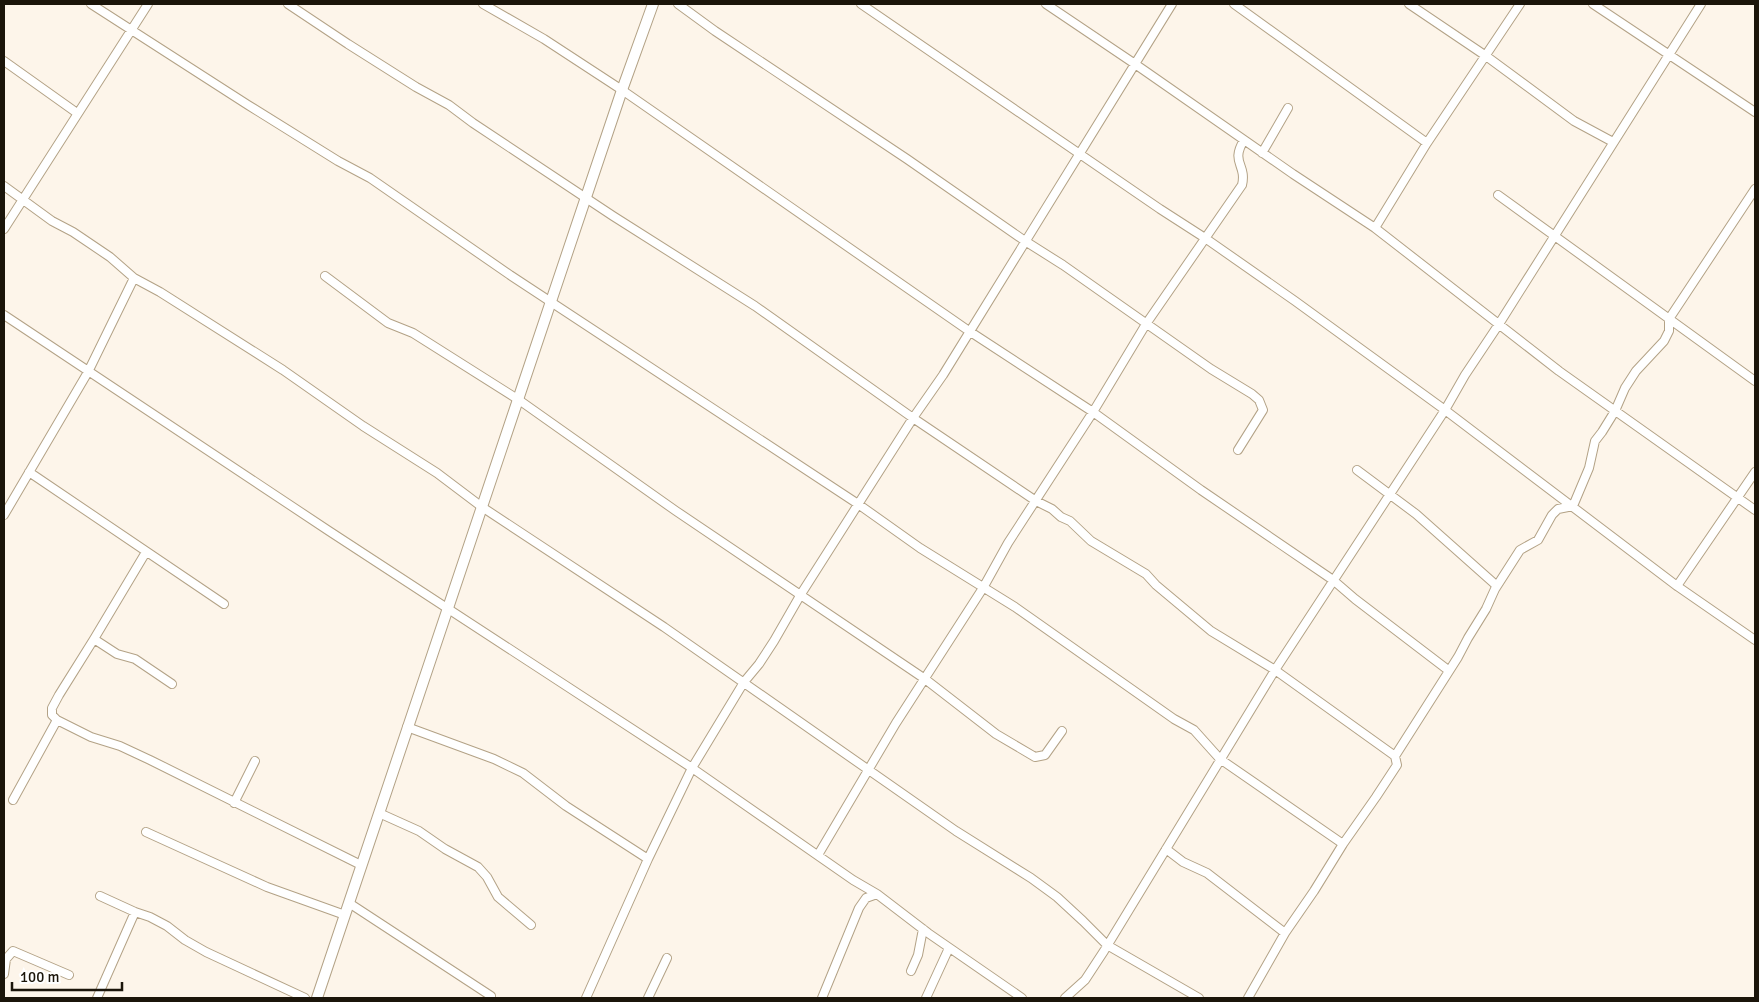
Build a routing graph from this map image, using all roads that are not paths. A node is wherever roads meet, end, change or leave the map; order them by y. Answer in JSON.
{"nodes":[{"id":1,"x":91,"y":4,"type":"edge"},
{"id":2,"x":148,"y":4,"type":"edge"},
{"id":3,"x":288,"y":4,"type":"edge"},
{"id":4,"x":483,"y":4,"type":"edge"},
{"id":5,"x":653,"y":4,"type":"edge"},
{"id":6,"x":678,"y":4,"type":"edge"},
{"id":7,"x":861,"y":4,"type":"edge"},
{"id":8,"x":1046,"y":4,"type":"edge"},
{"id":9,"x":1172,"y":4,"type":"edge"},
{"id":10,"x":1234,"y":4,"type":"edge"},
{"id":11,"x":1409,"y":4,"type":"edge"},
{"id":12,"x":1520,"y":4,"type":"edge"},
{"id":13,"x":1592,"y":4,"type":"edge"},
{"id":14,"x":1700,"y":4,"type":"edge"},
{"id":15,"x":131,"y":31,"type":"junction"},
{"id":16,"x":1668,"y":55,"type":"junction"},
{"id":17,"x":1486,"y":56,"type":"junction"},
{"id":18,"x":4,"y":61,"type":"edge"},
{"id":19,"x":1135,"y":64,"type":"junction"},
{"id":20,"x":622,"y":90,"type":"junction"},
{"id":21,"x":1288,"y":108,"type":"dead end"},
{"id":22,"x":1755,"y":112,"type":"edge"},
{"id":23,"x":77,"y":113,"type":"junction"},
{"id":24,"x":1244,"y":140,"type":"junction"},
{"id":25,"x":1613,"y":142,"type":"junction"},
{"id":26,"x":1427,"y":143,"type":"junction"},
{"id":27,"x":1080,"y":153,"type":"junction"},
{"id":28,"x":1262,"y":153,"type":"junction"},
{"id":29,"x":4,"y":186,"type":"edge"},
{"id":30,"x":1755,"y":189,"type":"edge"},
{"id":31,"x":1498,"y":195,"type":"dead end"},
{"id":32,"x":586,"y":198,"type":"junction"},
{"id":33,"x":22,"y":199,"type":"junction"},
{"id":34,"x":1375,"y":228,"type":"junction"},
{"id":35,"x":4,"y":229,"type":"edge"},
{"id":36,"x":1553,"y":236,"type":"junction"},
{"id":37,"x":1205,"y":238,"type":"junction"},
{"id":38,"x":1025,"y":241,"type":"junction"},
{"id":39,"x":325,"y":276,"type":"dead end"},
{"id":40,"x":134,"y":278,"type":"junction"},
{"id":41,"x":552,"y":302,"type":"junction"},
{"id":42,"x":4,"y":315,"type":"edge"},
{"id":43,"x":1669,"y":319,"type":"junction"},
{"id":44,"x":1146,"y":324,"type":"junction"},
{"id":45,"x":1499,"y":324,"type":"junction"},
{"id":46,"x":969,"y":331,"type":"junction"},
{"id":47,"x":88,"y":372,"type":"junction"},
{"id":48,"x":1755,"y":381,"type":"edge"},
{"id":49,"x":518,"y":400,"type":"junction"},
{"id":50,"x":1445,"y":410,"type":"junction"},
{"id":51,"x":1615,"y":410,"type":"junction"},
{"id":52,"x":1093,"y":412,"type":"junction"},
{"id":53,"x":912,"y":418,"type":"junction"},
{"id":54,"x":1238,"y":450,"type":"dead end"},
{"id":55,"x":1357,"y":470,"type":"dead end"},
{"id":56,"x":29,"y":472,"type":"junction"},
{"id":57,"x":1755,"y":472,"type":"edge"},
{"id":58,"x":1390,"y":494,"type":"junction"},
{"id":59,"x":1737,"y":497,"type":"junction"},
{"id":60,"x":1036,"y":501,"type":"junction"},
{"id":61,"x":858,"y":504,"type":"junction"},
{"id":62,"x":1573,"y":506,"type":"junction"},
{"id":63,"x":482,"y":507,"type":"junction"},
{"id":64,"x":1755,"y":510,"type":"edge"},
{"id":65,"x":4,"y":515,"type":"edge"},
{"id":66,"x":146,"y":552,"type":"junction"},
{"id":67,"x":1333,"y":580,"type":"junction"},
{"id":68,"x":1497,"y":586,"type":"junction"},
{"id":69,"x":1677,"y":586,"type":"junction"},
{"id":70,"x":982,"y":588,"type":"junction"},
{"id":71,"x":802,"y":594,"type":"junction"},
{"id":72,"x":224,"y":604,"type":"dead end"},
{"id":73,"x":448,"y":608,"type":"junction"},
{"id":74,"x":94,"y":639,"type":"junction"},
{"id":75,"x":1755,"y":640,"type":"edge"},
{"id":76,"x":1275,"y":670,"type":"junction"},
{"id":77,"x":1448,"y":670,"type":"junction"},
{"id":78,"x":925,"y":679,"type":"junction"},
{"id":79,"x":744,"y":682,"type":"junction"},
{"id":80,"x":172,"y":684,"type":"dead end"},
{"id":81,"x":57,"y":720,"type":"junction"},
{"id":82,"x":407,"y":727,"type":"junction"},
{"id":83,"x":1062,"y":731,"type":"dead end"},
{"id":84,"x":1394,"y":756,"type":"junction"},
{"id":85,"x":1220,"y":759,"type":"junction"},
{"id":86,"x":255,"y":761,"type":"dead end"},
{"id":87,"x":692,"y":768,"type":"junction"},
{"id":88,"x":870,"y":770,"type":"junction"},
{"id":89,"x":14,"y":800,"type":"dead end"},
{"id":90,"x":234,"y":803,"type":"junction"},
{"id":91,"x":379,"y":813,"type":"junction"},
{"id":92,"x":146,"y":832,"type":"dead end"},
{"id":93,"x":1343,"y":844,"type":"junction"},
{"id":94,"x":1166,"y":849,"type":"junction"},
{"id":95,"x":818,"y":855,"type":"junction"},
{"id":96,"x":648,"y":858,"type":"junction"},
{"id":97,"x":360,"y":865,"type":"junction"},
{"id":98,"x":877,"y":894,"type":"junction"},
{"id":99,"x":100,"y":896,"type":"dead end"},
{"id":100,"x":349,"y":903,"type":"junction"},
{"id":101,"x":135,"y":912,"type":"junction"},
{"id":102,"x":345,"y":915,"type":"junction"},
{"id":103,"x":531,"y":925,"type":"dead end"},
{"id":104,"x":923,"y":929,"type":"junction"},
{"id":105,"x":1285,"y":933,"type":"junction"},
{"id":106,"x":1107,"y":946,"type":"junction"},
{"id":107,"x":949,"y":948,"type":"junction"},
{"id":108,"x":667,"y":958,"type":"dead end"},
{"id":109,"x":911,"y":970,"type":"dead end"},
{"id":110,"x":4,"y":974,"type":"edge"},
{"id":111,"x":69,"y":975,"type":"dead end"},
{"id":112,"x":490,"y":996,"type":"dead end"},
{"id":113,"x":98,"y":998,"type":"edge"},
{"id":114,"x":305,"y":998,"type":"edge"},
{"id":115,"x":317,"y":998,"type":"edge"},
{"id":116,"x":586,"y":998,"type":"edge"},
{"id":117,"x":648,"y":998,"type":"edge"},
{"id":118,"x":822,"y":998,"type":"edge"},
{"id":119,"x":926,"y":998,"type":"edge"},
{"id":120,"x":1022,"y":998,"type":"edge"},
{"id":121,"x":1065,"y":998,"type":"edge"},
{"id":122,"x":1199,"y":998,"type":"edge"},
{"id":123,"x":1248,"y":998,"type":"edge"}],
"edges":[{"from":1,"to":15,"type":"street"},
{"from":2,"to":15,"type":"street"},
{"from":3,"to":32,"type":"street"},
{"from":4,"to":20,"type":"street"},
{"from":5,"to":20,"type":"street"},
{"from":6,"to":38,"type":"street"},
{"from":7,"to":27,"type":"street"},
{"from":8,"to":19,"type":"street"},
{"from":9,"to":19,"type":"street"},
{"from":10,"to":26,"type":"street"},
{"from":11,"to":17,"type":"street"},
{"from":12,"to":17,"type":"street"},
{"from":13,"to":16,"type":"street"},
{"from":14,"to":16,"type":"street"},
{"from":15,"to":23,"type":"street"},
{"from":15,"to":41,"type":"street"},
{"from":16,"to":22,"type":"street"},
{"from":16,"to":25,"type":"street"},
{"from":17,"to":25,"type":"street"},
{"from":17,"to":26,"type":"street"},
{"from":18,"to":23,"type":"street"},
{"from":19,"to":24,"type":"street"},
{"from":19,"to":27,"type":"street"},
{"from":20,"to":32,"type":"street"},
{"from":20,"to":46,"type":"street"},
{"from":21,"to":28,"type":"street"},
{"from":23,"to":33,"type":"street"},
{"from":24,"to":28,"type":"street"},
{"from":24,"to":37,"type":"street"},
{"from":25,"to":36,"type":"street"},
{"from":26,"to":34,"type":"street"},
{"from":27,"to":37,"type":"street"},
{"from":27,"to":38,"type":"street"},
{"from":28,"to":34,"type":"street"},
{"from":29,"to":33,"type":"street"},
{"from":30,"to":43,"type":"street"},
{"from":31,"to":36,"type":"street"},
{"from":32,"to":41,"type":"street"},
{"from":32,"to":53,"type":"street"},
{"from":33,"to":35,"type":"street"},
{"from":33,"to":40,"type":"street"},
{"from":34,"to":45,"type":"street"},
{"from":36,"to":43,"type":"street"},
{"from":36,"to":45,"type":"street"},
{"from":37,"to":44,"type":"street"},
{"from":37,"to":50,"type":"street"},
{"from":38,"to":44,"type":"street"},
{"from":38,"to":46,"type":"street"},
{"from":39,"to":49,"type":"street"},
{"from":40,"to":47,"type":"street"},
{"from":40,"to":63,"type":"street"},
{"from":41,"to":49,"type":"street"},
{"from":41,"to":61,"type":"street"},
{"from":42,"to":47,"type":"street"},
{"from":43,"to":48,"type":"street"},
{"from":43,"to":51,"type":"street"},
{"from":44,"to":52,"type":"street"},
{"from":44,"to":54,"type":"street"},
{"from":45,"to":50,"type":"street"},
{"from":45,"to":51,"type":"street"},
{"from":46,"to":52,"type":"street"},
{"from":46,"to":53,"type":"street"},
{"from":47,"to":56,"type":"street"},
{"from":47,"to":73,"type":"street"},
{"from":49,"to":63,"type":"street"},
{"from":49,"to":71,"type":"street"},
{"from":50,"to":58,"type":"street"},
{"from":50,"to":62,"type":"street"},
{"from":51,"to":59,"type":"street"},
{"from":51,"to":62,"type":"street"},
{"from":52,"to":60,"type":"street"},
{"from":52,"to":67,"type":"street"},
{"from":53,"to":60,"type":"street"},
{"from":53,"to":61,"type":"street"},
{"from":55,"to":58,"type":"street"},
{"from":56,"to":65,"type":"street"},
{"from":56,"to":66,"type":"street"},
{"from":57,"to":59,"type":"street"},
{"from":58,"to":67,"type":"street"},
{"from":58,"to":68,"type":"street"},
{"from":59,"to":64,"type":"street"},
{"from":59,"to":69,"type":"street"},
{"from":60,"to":70,"type":"street"},
{"from":60,"to":76,"type":"street"},
{"from":61,"to":70,"type":"street"},
{"from":61,"to":71,"type":"street"},
{"from":62,"to":68,"type":"street"},
{"from":62,"to":69,"type":"street"},
{"from":63,"to":73,"type":"street"},
{"from":63,"to":79,"type":"street"},
{"from":66,"to":72,"type":"street"},
{"from":66,"to":74,"type":"street"},
{"from":67,"to":76,"type":"street"},
{"from":67,"to":77,"type":"street"},
{"from":68,"to":77,"type":"street"},
{"from":69,"to":75,"type":"street"},
{"from":70,"to":78,"type":"street"},
{"from":70,"to":85,"type":"street"},
{"from":71,"to":78,"type":"street"},
{"from":71,"to":79,"type":"street"},
{"from":73,"to":82,"type":"street"},
{"from":73,"to":87,"type":"street"},
{"from":74,"to":80,"type":"street"},
{"from":74,"to":81,"type":"street"},
{"from":76,"to":84,"type":"street"},
{"from":76,"to":85,"type":"street"},
{"from":77,"to":84,"type":"street"},
{"from":78,"to":83,"type":"street"},
{"from":78,"to":88,"type":"street"},
{"from":79,"to":87,"type":"street"},
{"from":79,"to":88,"type":"street"},
{"from":81,"to":89,"type":"street"},
{"from":81,"to":90,"type":"street"},
{"from":82,"to":91,"type":"street"},
{"from":82,"to":96,"type":"street"},
{"from":84,"to":93,"type":"street"},
{"from":85,"to":93,"type":"street"},
{"from":85,"to":94,"type":"street"},
{"from":86,"to":90,"type":"street"},
{"from":87,"to":95,"type":"street"},
{"from":87,"to":96,"type":"street"},
{"from":88,"to":95,"type":"street"},
{"from":88,"to":106,"type":"street"},
{"from":90,"to":97,"type":"street"},
{"from":91,"to":97,"type":"street"},
{"from":91,"to":103,"type":"street"},
{"from":92,"to":102,"type":"street"},
{"from":93,"to":105,"type":"street"},
{"from":94,"to":105,"type":"street"},
{"from":94,"to":106,"type":"street"},
{"from":95,"to":98,"type":"street"},
{"from":96,"to":116,"type":"street"},
{"from":97,"to":100,"type":"street"},
{"from":98,"to":104,"type":"street"},
{"from":98,"to":118,"type":"street"},
{"from":99,"to":101,"type":"street"},
{"from":100,"to":102,"type":"street"},
{"from":100,"to":112,"type":"street"},
{"from":101,"to":113,"type":"street"},
{"from":101,"to":114,"type":"street"},
{"from":102,"to":115,"type":"street"},
{"from":104,"to":107,"type":"street"},
{"from":104,"to":109,"type":"street"},
{"from":105,"to":123,"type":"street"},
{"from":106,"to":121,"type":"street"},
{"from":106,"to":122,"type":"street"},
{"from":107,"to":119,"type":"street"},
{"from":107,"to":120,"type":"street"},
{"from":108,"to":117,"type":"street"},
{"from":110,"to":111,"type":"street"}]}
